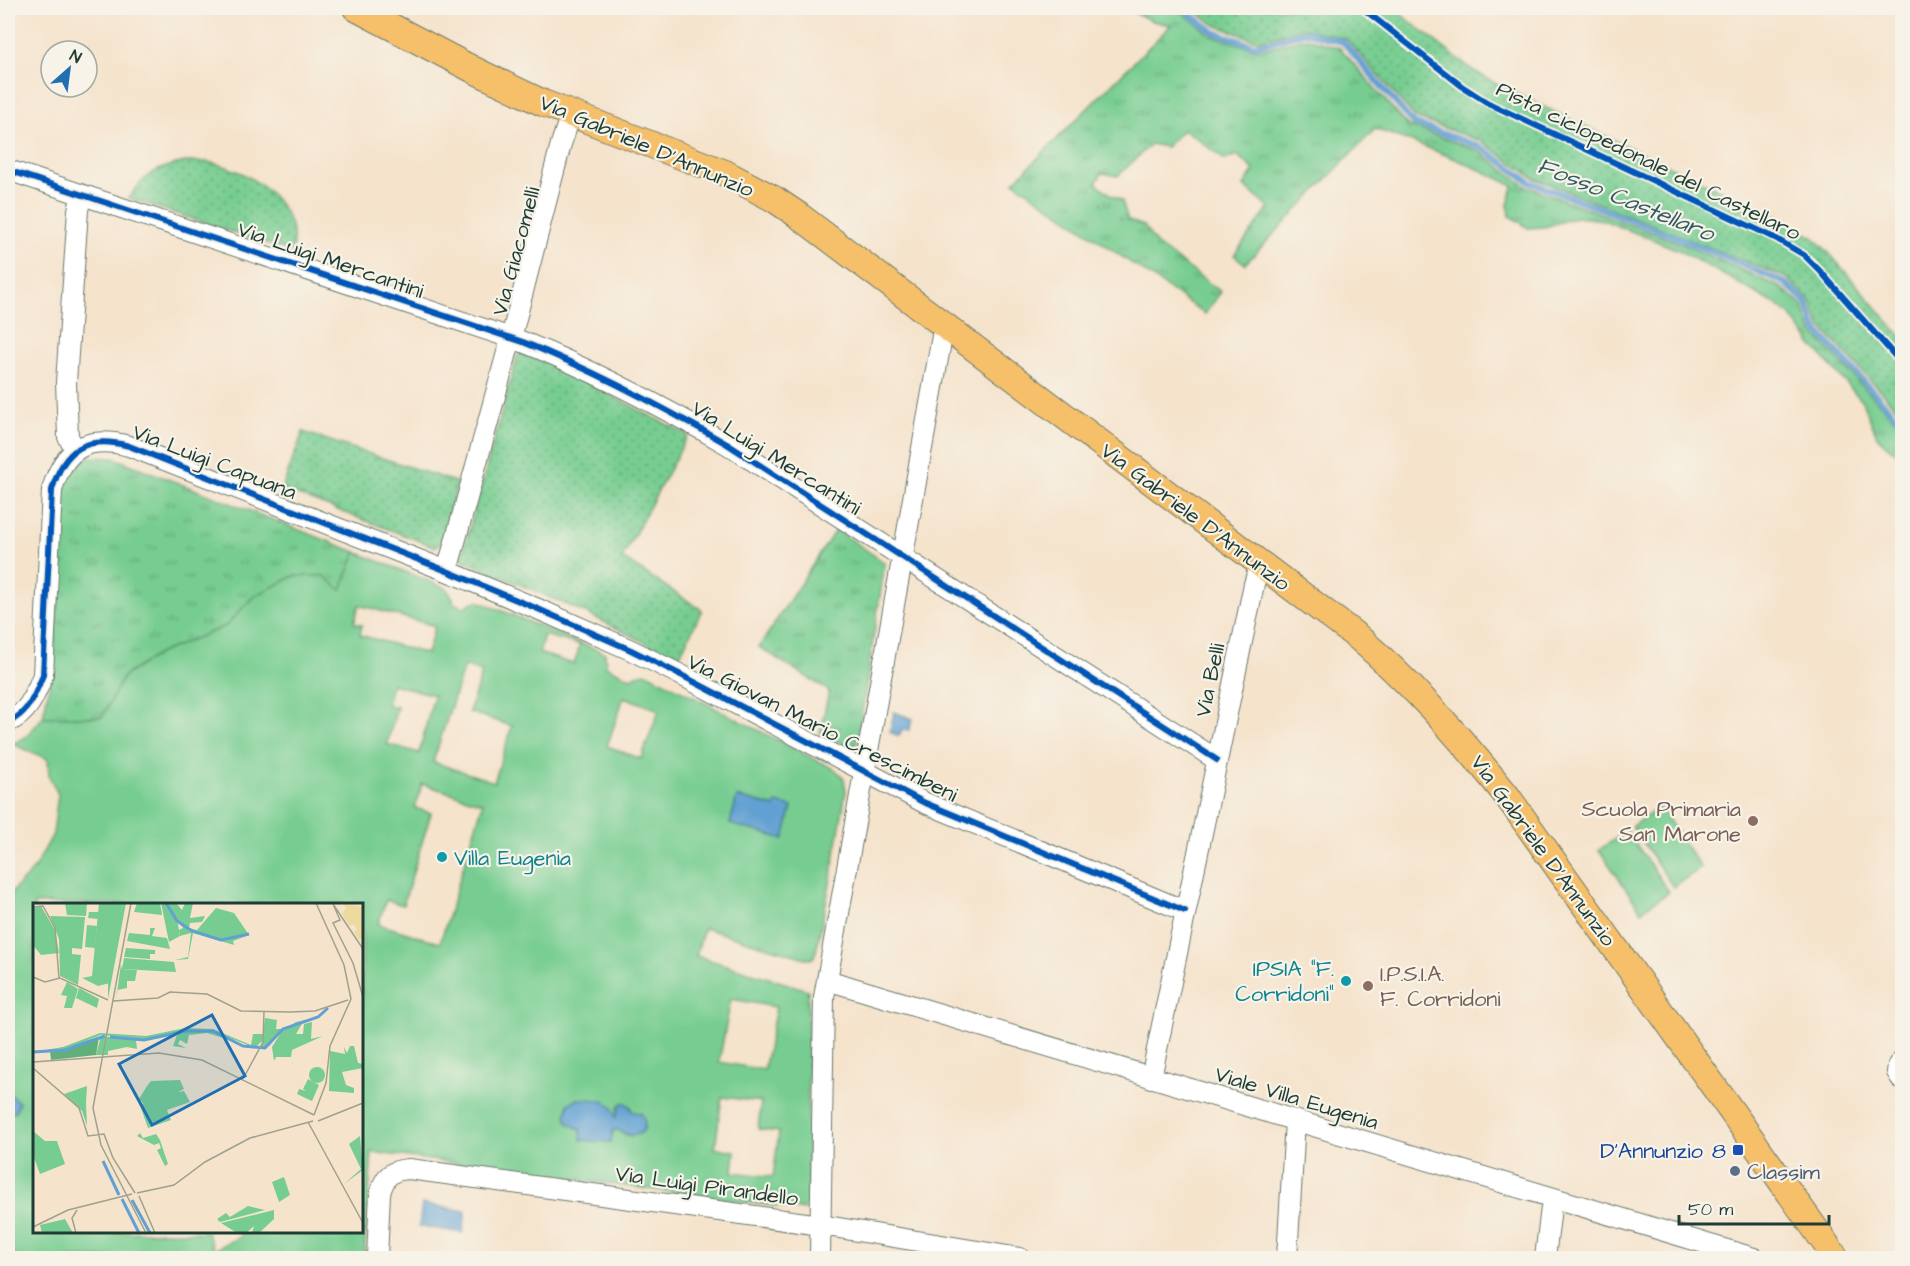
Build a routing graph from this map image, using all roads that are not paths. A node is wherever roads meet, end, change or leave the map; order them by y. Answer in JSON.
{"nodes":[{"id":1,"x":356,"y":8,"type":"edge"},
{"id":2,"x":571,"y":114,"type":"junction"},
{"id":3,"x":8,"y":170,"type":"edge"},
{"id":4,"x":82,"y":195,"type":"junction"},
{"id":5,"x":944,"y":325,"type":"junction"},
{"id":6,"x":511,"y":338,"type":"junction"},
{"id":7,"x":76,"y":450,"type":"junction"},
{"id":8,"x":902,"y":557,"type":"junction"},
{"id":9,"x":1260,"y":564,"type":"junction"},
{"id":10,"x":447,"y":571,"type":"junction"},
{"id":11,"x":8,"y":722,"type":"edge"},
{"id":12,"x":1217,"y":760,"type":"junction"},
{"id":13,"x":864,"y":772,"type":"junction"},
{"id":14,"x":1185,"y":911,"type":"junction"},
{"id":15,"x":827,"y":980,"type":"junction"},
{"id":16,"x":1902,"y":1061,"type":"edge"},
{"id":17,"x":1151,"y":1078,"type":"junction"},
{"id":18,"x":1902,"y":1080,"type":"edge"},
{"id":19,"x":1295,"y":1121,"type":"junction"},
{"id":20,"x":1552,"y":1199,"type":"junction"},
{"id":21,"x":821,"y":1225,"type":"junction"},
{"id":22,"x":1832,"y":1257,"type":"edge"},
{"id":23,"x":377,"y":1258,"type":"edge"},
{"id":24,"x":820,"y":1258,"type":"edge"},
{"id":25,"x":1020,"y":1258,"type":"edge"},
{"id":26,"x":1287,"y":1258,"type":"edge"},
{"id":27,"x":1545,"y":1258,"type":"edge"},
{"id":28,"x":1754,"y":1258,"type":"edge"}],
"edges":[{"from":1,"to":2,"type":"main road","name":"Via Gabriele D'Annunzio"},
{"from":2,"to":5,"type":"main road","name":"Via Gabriele D'Annunzio"},
{"from":2,"to":6,"type":"street","name":"Via Giacomelli"},
{"from":3,"to":4,"type":"street","name":"Via Luigi Mercantini"},
{"from":4,"to":6,"type":"street","name":"Via Luigi Mercantini"},
{"from":4,"to":7,"type":"street"},
{"from":5,"to":8,"type":"street"},
{"from":5,"to":9,"type":"main road","name":"Via Gabriele D'Annunzio"},
{"from":6,"to":8,"type":"street","name":"Via Luigi Mercantini"},
{"from":6,"to":10,"type":"street","name":"Via Giacomelli"},
{"from":7,"to":10,"type":"street","name":"Via Luigi Capuana"},
{"from":7,"to":11,"type":"street"},
{"from":8,"to":12,"type":"street","name":"Via Luigi Mercantini"},
{"from":8,"to":13,"type":"street"},
{"from":9,"to":12,"type":"street","name":"Via Belli"},
{"from":9,"to":22,"type":"main road","name":"Via Gabriele D'Annunzio"},
{"from":10,"to":13,"type":"street","name":"Via Giovan Mario Crescimbeni"},
{"from":12,"to":14,"type":"street","name":"Via Belli"},
{"from":13,"to":14,"type":"street","name":"Via Giovan Mario Crescimbeni"},
{"from":13,"to":15,"type":"street"},
{"from":14,"to":17,"type":"street","name":"Via Belli"},
{"from":15,"to":17,"type":"street","name":"Viale Villa Eugenia"},
{"from":15,"to":21,"type":"street"},
{"from":16,"to":18,"type":"street"},
{"from":17,"to":19,"type":"street","name":"Viale Villa Eugenia"},
{"from":19,"to":20,"type":"street","name":"Viale Villa Eugenia"},
{"from":19,"to":26,"type":"street"},
{"from":20,"to":27,"type":"street"},
{"from":20,"to":28,"type":"street","name":"Viale Villa Eugenia"},
{"from":21,"to":23,"type":"street","name":"Via Luigi Pirandello"},
{"from":21,"to":24,"type":"street"},
{"from":21,"to":25,"type":"street","name":"Via Luigi Pirandello"}]}
